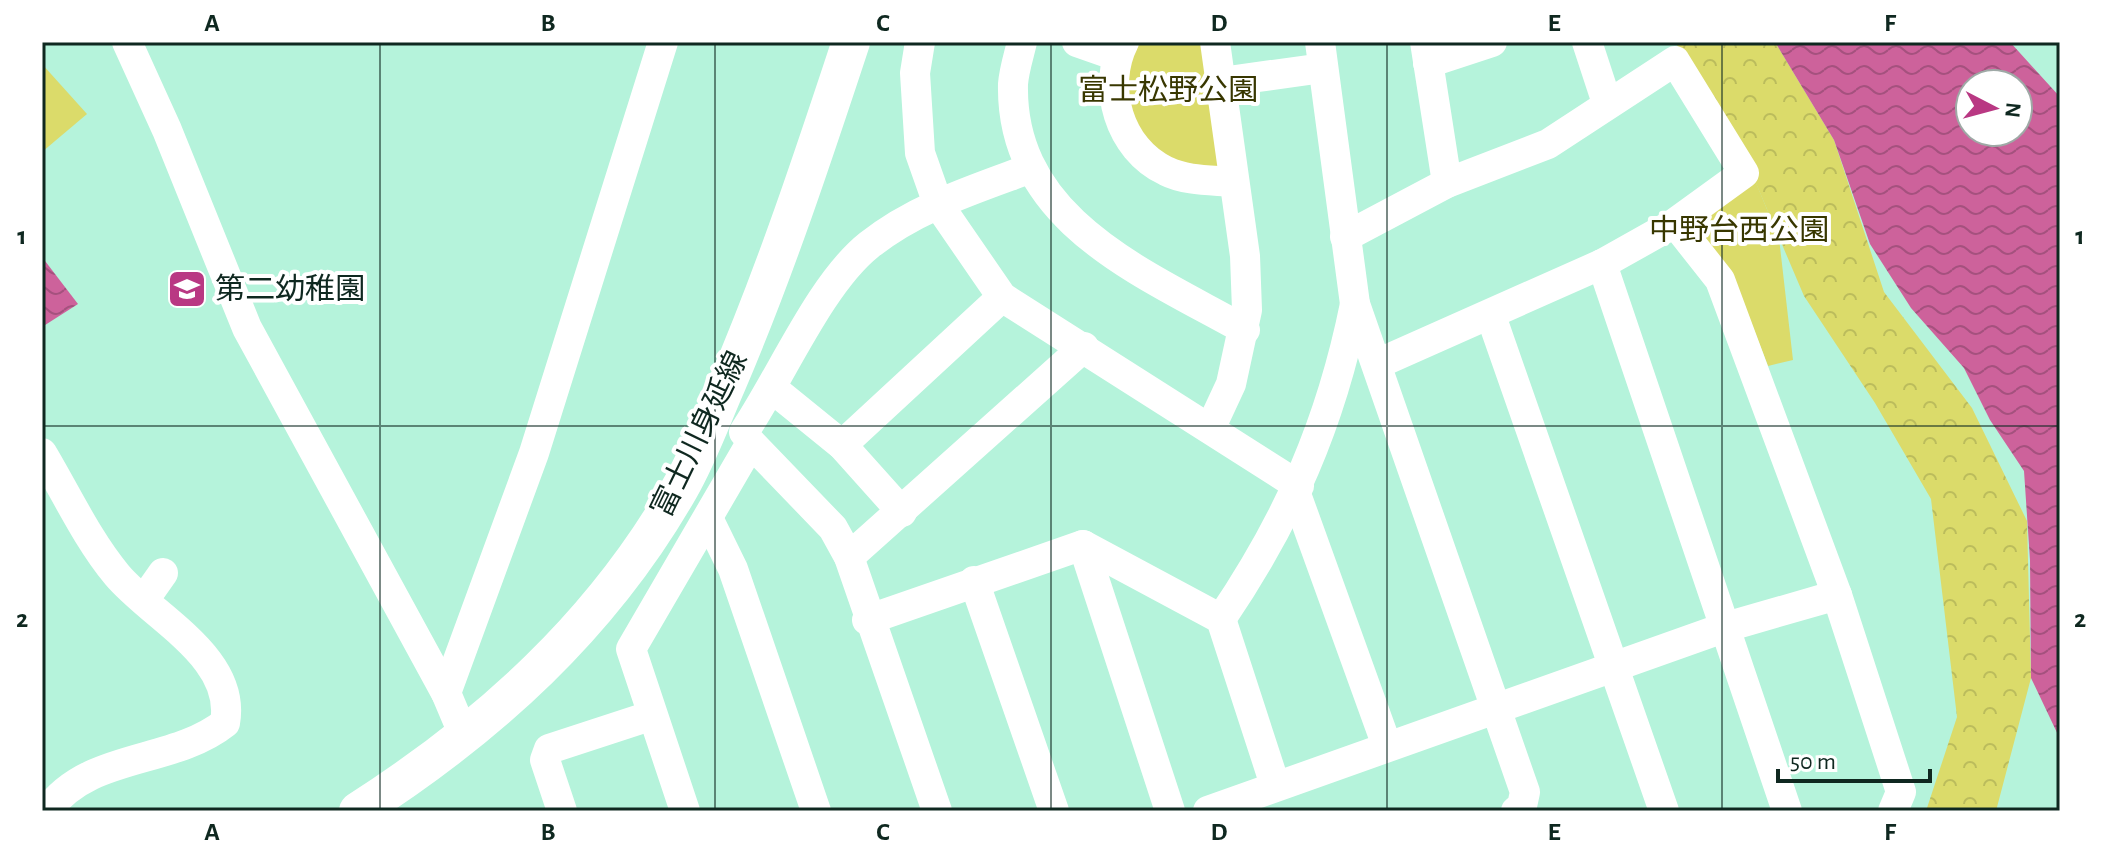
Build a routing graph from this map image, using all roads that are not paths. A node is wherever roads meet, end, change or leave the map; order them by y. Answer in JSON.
{"nodes":[{"id":1,"x":127,"y":42,"type":"edge"},
{"id":2,"x":663,"y":42,"type":"edge"},
{"id":3,"x":851,"y":42,"type":"edge"},
{"id":4,"x":920,"y":42,"type":"edge"},
{"id":5,"x":1022,"y":42,"type":"edge"},
{"id":6,"x":1077,"y":42,"type":"edge"},
{"id":7,"x":1215,"y":42,"type":"edge"},
{"id":8,"x":1492,"y":42,"type":"edge"},
{"id":9,"x":1587,"y":42,"type":"edge"},
{"id":10,"x":1120,"y":49,"type":"edge"},
{"id":11,"x":1426,"y":52,"type":"edge"},
{"id":12,"x":1322,"y":55,"type":"edge"},
{"id":13,"x":1221,"y":82,"type":"junction"},
{"id":14,"x":1607,"y":103,"type":"junction"},
{"id":15,"x":1029,"y":169,"type":"junction"},
{"id":16,"x":1233,"y":182,"type":"junction"},
{"id":17,"x":1447,"y":183,"type":"junction"},
{"id":18,"x":938,"y":204,"type":"junction"},
{"id":19,"x":1675,"y":223,"type":"junction"},
{"id":20,"x":1345,"y":237,"type":"junction"},
{"id":21,"x":1602,"y":264,"type":"junction"},
{"id":22,"x":1002,"y":297,"type":"junction"},
{"id":23,"x":1355,"y":304,"type":"junction"},
{"id":24,"x":1491,"y":316,"type":"junction"},
{"id":25,"x":1245,"y":330,"type":"junction"},
{"id":26,"x":1084,"y":347,"type":"junction"},
{"id":27,"x":1377,"y":364,"type":"junction"},
{"id":28,"x":773,"y":389,"type":"junction"},
{"id":29,"x":1211,"y":427,"type":"junction"},
{"id":30,"x":744,"y":432,"type":"dead end"},
{"id":31,"x":842,"y":445,"type":"junction"},
{"id":32,"x":42,"y":453,"type":"edge"},
{"id":33,"x":1298,"y":490,"type":"junction"},
{"id":34,"x":902,"y":512,"type":"junction"},
{"id":35,"x":709,"y":520,"type":"junction"},
{"id":36,"x":1083,"y":545,"type":"junction"},
{"id":37,"x":849,"y":557,"type":"junction"},
{"id":38,"x":163,"y":573,"type":"dead end"},
{"id":39,"x":974,"y":581,"type":"junction"},
{"id":40,"x":1837,"y":595,"type":"junction"},
{"id":41,"x":144,"y":600,"type":"junction"},
{"id":42,"x":1221,"y":619,"type":"junction"},
{"id":43,"x":867,"y":620,"type":"junction"},
{"id":44,"x":1726,"y":627,"type":"junction"},
{"id":45,"x":1615,"y":667,"type":"junction"},
{"id":46,"x":446,"y":693,"type":"junction"},
{"id":47,"x":1497,"y":708,"type":"junction"},
{"id":48,"x":650,"y":716,"type":"junction"},
{"id":49,"x":465,"y":738,"type":"junction"},
{"id":50,"x":1387,"y":746,"type":"junction"},
{"id":51,"x":1275,"y":785,"type":"junction"},
{"id":52,"x":1522,"y":809,"type":"edge"},
{"id":53,"x":47,"y":811,"type":"edge"},
{"id":54,"x":358,"y":811,"type":"edge"},
{"id":55,"x":562,"y":811,"type":"edge"},
{"id":56,"x":685,"y":811,"type":"edge"},
{"id":57,"x":816,"y":811,"type":"edge"},
{"id":58,"x":937,"y":811,"type":"edge"},
{"id":59,"x":1054,"y":811,"type":"edge"},
{"id":60,"x":1170,"y":811,"type":"edge"},
{"id":61,"x":1208,"y":811,"type":"edge"},
{"id":62,"x":1664,"y":811,"type":"edge"},
{"id":63,"x":1787,"y":811,"type":"edge"},
{"id":64,"x":1893,"y":811,"type":"edge"}],
"edges":[{"from":1,"to":46,"type":"street"},
{"from":2,"to":46,"type":"street"},
{"from":3,"to":49,"type":"main road","name":"富士川身延線"},
{"from":4,"to":18,"type":"street"},
{"from":5,"to":15,"type":"street"},
{"from":6,"to":10,"type":"street"},
{"from":7,"to":13,"type":"street"},
{"from":8,"to":11,"type":"street"},
{"from":9,"to":14,"type":"street"},
{"from":10,"to":16,"type":"street"},
{"from":11,"to":17,"type":"street"},
{"from":12,"to":13,"type":"street"},
{"from":12,"to":20,"type":"street"},
{"from":13,"to":16,"type":"street"},
{"from":14,"to":17,"type":"street"},
{"from":14,"to":19,"type":"street"},
{"from":15,"to":18,"type":"street"},
{"from":15,"to":25,"type":"street"},
{"from":16,"to":25,"type":"street"},
{"from":17,"to":20,"type":"street"},
{"from":18,"to":22,"type":"street"},
{"from":18,"to":28,"type":"street"},
{"from":19,"to":21,"type":"street"},
{"from":19,"to":40,"type":"street"},
{"from":20,"to":23,"type":"street"},
{"from":21,"to":24,"type":"street"},
{"from":21,"to":44,"type":"street"},
{"from":22,"to":26,"type":"street"},
{"from":22,"to":31,"type":"street"},
{"from":23,"to":27,"type":"street"},
{"from":23,"to":33,"type":"street"},
{"from":24,"to":27,"type":"street"},
{"from":24,"to":45,"type":"street"},
{"from":25,"to":29,"type":"street"},
{"from":26,"to":29,"type":"street"},
{"from":26,"to":34,"type":"street"},
{"from":27,"to":47,"type":"street"},
{"from":28,"to":30,"type":"street"},
{"from":28,"to":31,"type":"street"},
{"from":29,"to":33,"type":"street"},
{"from":31,"to":34,"type":"street"},
{"from":32,"to":41,"type":"street"},
{"from":33,"to":42,"type":"street"},
{"from":33,"to":50,"type":"street"},
{"from":34,"to":37,"type":"street"},
{"from":35,"to":37,"type":"street"},
{"from":35,"to":48,"type":"street"},
{"from":35,"to":57,"type":"street"},
{"from":36,"to":39,"type":"street"},
{"from":36,"to":42,"type":"street"},
{"from":36,"to":60,"type":"street"},
{"from":37,"to":43,"type":"street"},
{"from":38,"to":41,"type":"street"},
{"from":39,"to":43,"type":"street"},
{"from":39,"to":59,"type":"street"},
{"from":40,"to":44,"type":"street"},
{"from":40,"to":64,"type":"street"},
{"from":41,"to":53,"type":"street"},
{"from":42,"to":51,"type":"street"},
{"from":43,"to":58,"type":"street"},
{"from":44,"to":45,"type":"street"},
{"from":44,"to":63,"type":"street"},
{"from":45,"to":47,"type":"street"},
{"from":45,"to":62,"type":"street"},
{"from":46,"to":49,"type":"street"},
{"from":47,"to":50,"type":"street"},
{"from":47,"to":52,"type":"street"},
{"from":48,"to":55,"type":"street"},
{"from":48,"to":56,"type":"street"},
{"from":49,"to":54,"type":"main road","name":"富士川身延線"},
{"from":50,"to":51,"type":"street"},
{"from":51,"to":61,"type":"street"}]}
